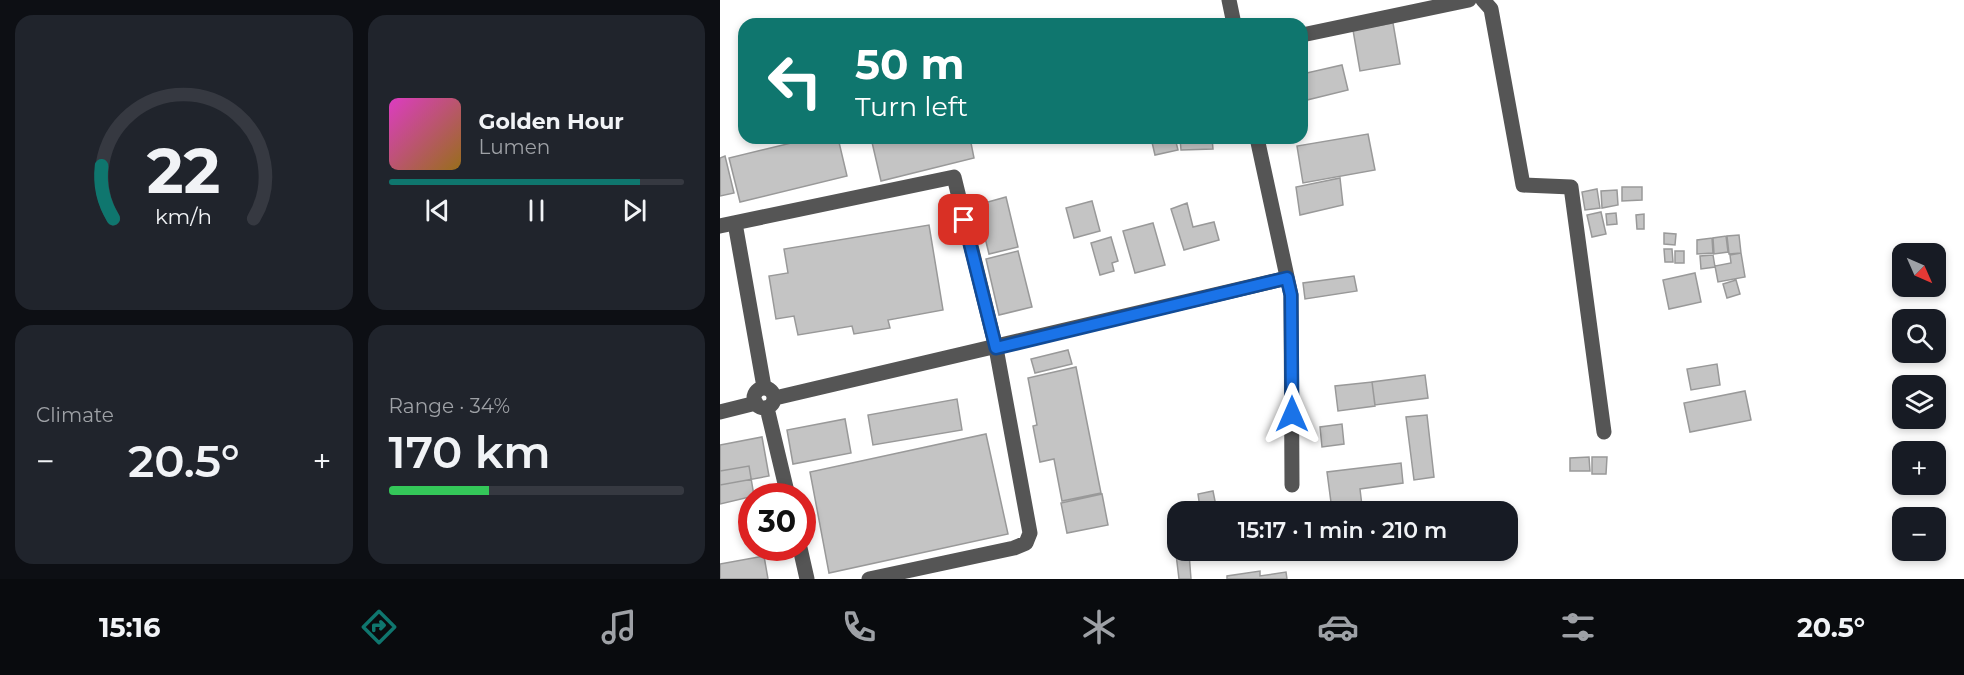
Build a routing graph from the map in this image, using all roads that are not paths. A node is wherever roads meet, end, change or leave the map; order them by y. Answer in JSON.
{"nodes":[{"id":1,"x":1229,"y":0,"type":"edge"},
{"id":2,"x":1469,"y":0,"type":"edge"},
{"id":3,"x":1483,"y":0,"type":"edge"},
{"id":4,"x":1233,"y":18,"type":"edge"},
{"id":5,"x":1308,"y":34,"type":"edge"},
{"id":6,"x":1258,"y":144,"type":"edge"},
{"id":7,"x":728,"y":224,"type":"edge"},
{"id":8,"x":1287,"y":278,"type":"junction"},
{"id":9,"x":996,"y":348,"type":"junction"},
{"id":10,"x":765,"y":399,"type":"junction"},
{"id":11,"x":720,"y":411,"type":"edge"},
{"id":12,"x":1604,"y":432,"type":"dead end"},
{"id":13,"x":785,"y":483,"type":"edge"},
{"id":14,"x":1292,"y":485,"type":"dead end"},
{"id":15,"x":803,"y":561,"type":"edge"},
{"id":16,"x":807,"y":579,"type":"edge"},
{"id":17,"x":869,"y":579,"type":"edge"}],
"edges":[{"from":1,"to":4,"type":"street"},
{"from":2,"to":5,"type":"street"},
{"from":3,"to":12,"type":"street"},
{"from":6,"to":8,"type":"street"},
{"from":7,"to":9,"type":"street"},
{"from":7,"to":10,"type":"street"},
{"from":8,"to":9,"type":"street"},
{"from":8,"to":14,"type":"street"},
{"from":9,"to":10,"type":"street"},
{"from":9,"to":17,"type":"street"},
{"from":10,"to":11,"type":"street"},
{"from":10,"to":13,"type":"street"},
{"from":15,"to":16,"type":"street"}]}
